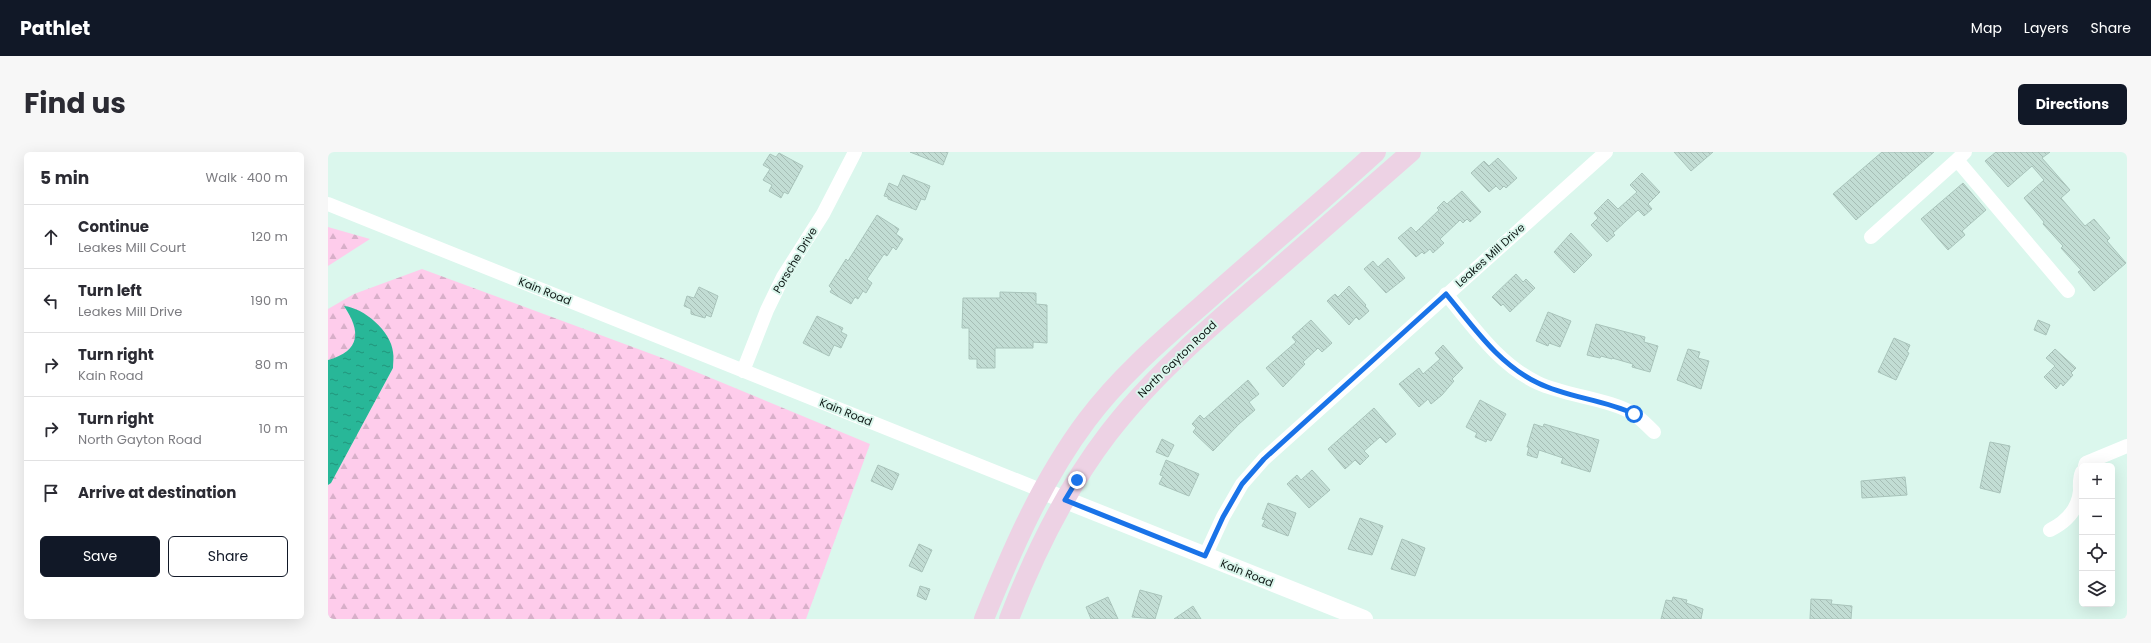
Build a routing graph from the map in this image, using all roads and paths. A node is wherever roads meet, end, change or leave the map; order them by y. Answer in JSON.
{"nodes":[{"id":1,"x":855,"y":152,"type":"edge"},
{"id":2,"x":1376,"y":152,"type":"edge"},
{"id":3,"x":1411,"y":152,"type":"edge"},
{"id":4,"x":1606,"y":152,"type":"edge"},
{"id":5,"x":1961,"y":156,"type":"edge"},
{"id":6,"x":328,"y":204,"type":"edge"},
{"id":7,"x":1871,"y":237,"type":"dead end"},
{"id":8,"x":2068,"y":291,"type":"dead end"},
{"id":9,"x":1446,"y":294,"type":"junction"},
{"id":10,"x":743,"y":371,"type":"junction"},
{"id":11,"x":1654,"y":432,"type":"dead end"},
{"id":12,"x":2127,"y":446,"type":"edge"},
{"id":13,"x":2086,"y":463,"type":"edge"},
{"id":14,"x":1043,"y":491,"type":"junction"},
{"id":15,"x":2079,"y":492,"type":"edge"},
{"id":16,"x":1065,"y":500,"type":"junction"},
{"id":17,"x":2050,"y":530,"type":"dead end"},
{"id":18,"x":1205,"y":556,"type":"junction"},
{"id":19,"x":984,"y":619,"type":"edge"},
{"id":20,"x":1009,"y":619,"type":"edge"},
{"id":21,"x":1364,"y":619,"type":"edge"}],
"edges":[{"from":1,"to":10,"type":"street","name":"Porsche Drive"},
{"from":2,"to":14,"type":"main road","name":"North Gayton Road"},
{"from":3,"to":16,"type":"main road","name":"North Gayton Road"},
{"from":4,"to":9,"type":"street","name":"Leakes Mill Drive"},
{"from":5,"to":7,"type":"street"},
{"from":5,"to":8,"type":"street"},
{"from":6,"to":10,"type":"street","name":"Kain Road"},
{"from":9,"to":11,"type":"street"},
{"from":9,"to":18,"type":"street","name":"Leakes Mill Drive"},
{"from":10,"to":14,"type":"street","name":"Kain Road"},
{"from":12,"to":13,"type":"street"},
{"from":14,"to":16,"type":"street","name":"Kain Road"},
{"from":14,"to":19,"type":"main road","name":"North Gayton Road"},
{"from":15,"to":17,"type":"street"},
{"from":16,"to":18,"type":"street","name":"Kain Road"},
{"from":16,"to":20,"type":"main road","name":"North Gayton Road"},
{"from":18,"to":21,"type":"street","name":"Kain Road"}]}
